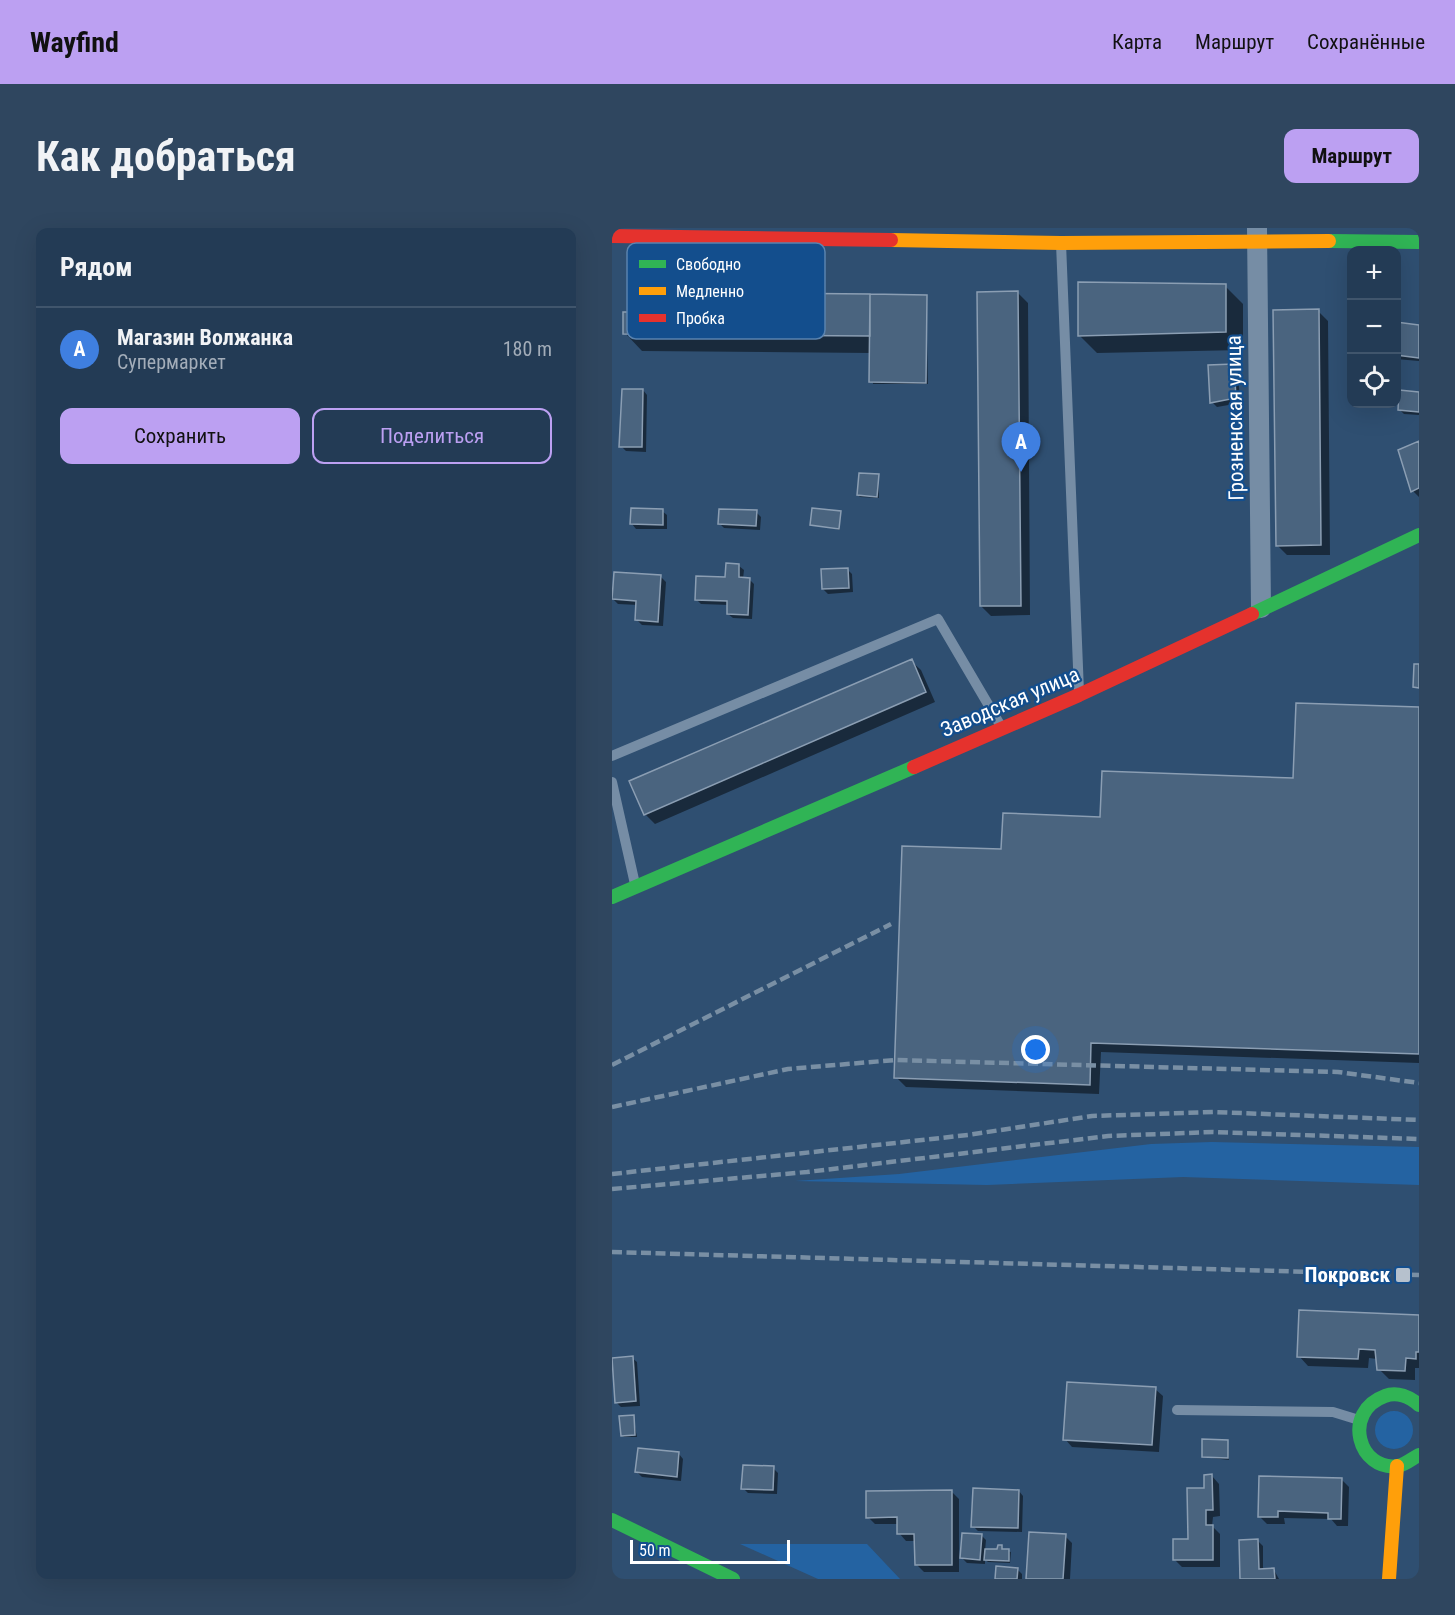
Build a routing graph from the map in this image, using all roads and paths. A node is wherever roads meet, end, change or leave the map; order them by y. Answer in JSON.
{"nodes":[{"id":1,"x":1257,"y":234,"type":"edge"},
{"id":2,"x":612,"y":236,"type":"edge"},
{"id":3,"x":1419,"y":242,"type":"edge"},
{"id":4,"x":1061,"y":243,"type":"junction"},
{"id":5,"x":1419,"y":535,"type":"edge"},
{"id":6,"x":1261,"y":608,"type":"junction"},
{"id":7,"x":1079,"y":696,"type":"junction"},
{"id":8,"x":1002,"y":728,"type":"junction"},
{"id":9,"x":612,"y":756,"type":"edge"},
{"id":10,"x":612,"y":782,"type":"edge"},
{"id":11,"x":636,"y":888,"type":"junction"},
{"id":12,"x":612,"y":897,"type":"edge"},
{"id":13,"x":1419,"y":1405,"type":"edge"},
{"id":14,"x":1177,"y":1410,"type":"dead end"},
{"id":15,"x":1359,"y":1420,"type":"junction"},
{"id":16,"x":1419,"y":1455,"type":"edge"},
{"id":17,"x":1397,"y":1466,"type":"junction"},
{"id":18,"x":612,"y":1520,"type":"edge"},
{"id":19,"x":733,"y":1579,"type":"edge"},
{"id":20,"x":1389,"y":1579,"type":"edge"}],
"edges":[{"from":1,"to":3,"type":"street"},
{"from":1,"to":4,"type":"street"},
{"from":1,"to":6,"type":"street","name":"Грозненская улица"},
{"from":2,"to":4,"type":"street"},
{"from":4,"to":7,"type":"lane"},
{"from":5,"to":6,"type":"street","name":"Заводская улица"},
{"from":6,"to":7,"type":"street","name":"Заводская улица"},
{"from":7,"to":8,"type":"street","name":"Заводская улица"},
{"from":8,"to":9,"type":"lane"},
{"from":8,"to":11,"type":"street","name":"Заводская улица"},
{"from":10,"to":11,"type":"lane"},
{"from":11,"to":12,"type":"street","name":"Заводская улица"},
{"from":13,"to":15,"type":"street"},
{"from":14,"to":15,"type":"lane"},
{"from":15,"to":17,"type":"street"},
{"from":16,"to":17,"type":"street"},
{"from":17,"to":20,"type":"street"},
{"from":18,"to":19,"type":"street"}]}
